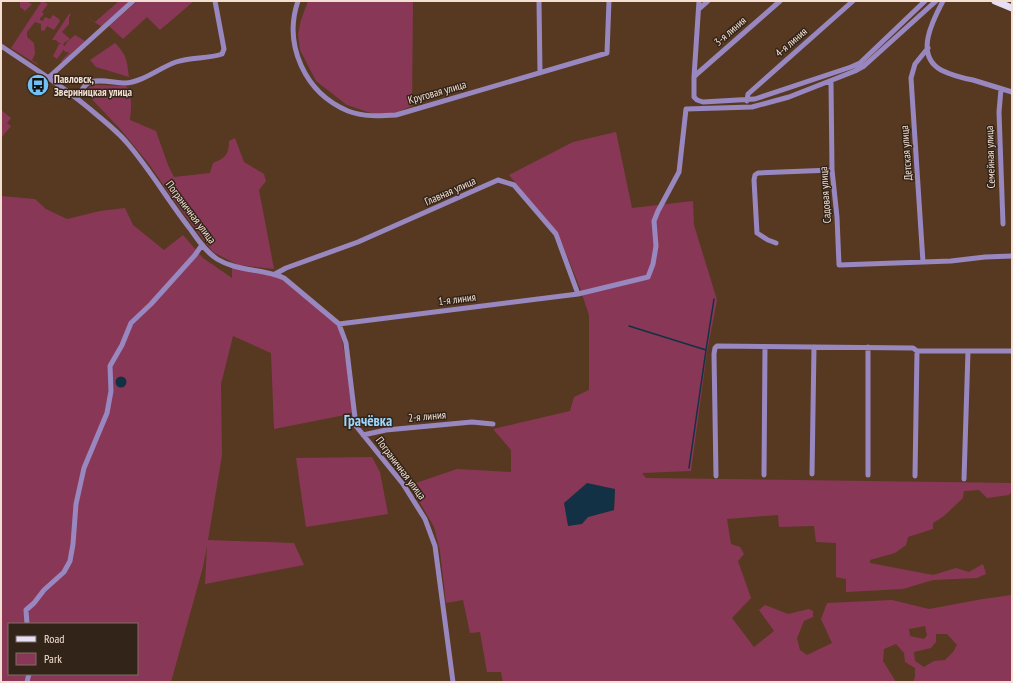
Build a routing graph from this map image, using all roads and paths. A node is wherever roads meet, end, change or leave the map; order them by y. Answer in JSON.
{"nodes":[{"id":1,"x":134,"y":1,"type":"edge"},
{"id":2,"x":216,"y":1,"type":"edge"},
{"id":3,"x":298,"y":1,"type":"edge"},
{"id":4,"x":539,"y":1,"type":"edge"},
{"id":5,"x":609,"y":1,"type":"edge"},
{"id":6,"x":699,"y":1,"type":"edge"},
{"id":7,"x":708,"y":1,"type":"edge"},
{"id":8,"x":780,"y":1,"type":"edge"},
{"id":9,"x":853,"y":1,"type":"edge"},
{"id":10,"x":926,"y":1,"type":"edge"},
{"id":11,"x":943,"y":1,"type":"edge"},
{"id":12,"x":995,"y":1,"type":"edge"},
{"id":13,"x":935,"y":2,"type":"edge"},
{"id":14,"x":1009,"y":5,"type":"edge"},
{"id":15,"x":698,"y":9,"type":"junction"},
{"id":16,"x":1,"y":46,"type":"edge"},
{"id":17,"x":928,"y":48,"type":"junction"},
{"id":18,"x":540,"y":73,"type":"junction"},
{"id":19,"x":48,"y":78,"type":"junction"},
{"id":20,"x":694,"y":78,"type":"junction"},
{"id":21,"x":831,"y":81,"type":"junction"},
{"id":22,"x":1001,"y":89,"type":"junction"},
{"id":23,"x":1012,"y":92,"type":"edge"},
{"id":24,"x":77,"y":98,"type":"junction"},
{"id":25,"x":747,"y":101,"type":"junction"},
{"id":26,"x":832,"y":170,"type":"junction"},
{"id":27,"x":1003,"y":224,"type":"dead end"},
{"id":28,"x":776,"y":243,"type":"dead end"},
{"id":29,"x":202,"y":245,"type":"junction"},
{"id":30,"x":1012,"y":256,"type":"edge"},
{"id":31,"x":923,"y":262,"type":"junction"},
{"id":32,"x":275,"y":274,"type":"junction"},
{"id":33,"x":578,"y":294,"type":"junction"},
{"id":34,"x":339,"y":324,"type":"junction"},
{"id":35,"x":765,"y":347,"type":"junction"},
{"id":36,"x":814,"y":347,"type":"junction"},
{"id":37,"x":868,"y":347,"type":"junction"},
{"id":38,"x":917,"y":351,"type":"junction"},
{"id":39,"x":968,"y":351,"type":"junction"},
{"id":40,"x":1012,"y":351,"type":"edge"},
{"id":41,"x":493,"y":424,"type":"dead end"},
{"id":42,"x":363,"y":435,"type":"junction"},
{"id":43,"x":812,"y":474,"type":"dead end"},
{"id":44,"x":764,"y":475,"type":"dead end"},
{"id":45,"x":868,"y":475,"type":"dead end"},
{"id":46,"x":716,"y":476,"type":"dead end"},
{"id":47,"x":915,"y":476,"type":"dead end"},
{"id":48,"x":964,"y":478,"type":"dead end"},
{"id":49,"x":27,"y":623,"type":"edge"},
{"id":50,"x":453,"y":682,"type":"edge"}],
"edges":[{"from":1,"to":19,"type":"street"},
{"from":2,"to":24,"type":"street"},
{"from":3,"to":18,"type":"street","name":"Круговая улица"},
{"from":4,"to":18,"type":"street"},
{"from":5,"to":18,"type":"street","name":"Круговая улица"},
{"from":6,"to":15,"type":"street"},
{"from":7,"to":15,"type":"street"},
{"from":8,"to":20,"type":"street","name":"3-я линия"},
{"from":9,"to":25,"type":"street","name":"4-я линия"},
{"from":10,"to":13,"type":"street"},
{"from":10,"to":25,"type":"street"},
{"from":11,"to":17,"type":"street"},
{"from":12,"to":14,"type":"main road"},
{"from":13,"to":21,"type":"street"},
{"from":15,"to":20,"type":"street"},
{"from":16,"to":19,"type":"street","name":"Пограничная улица"},
{"from":17,"to":22,"type":"street"},
{"from":17,"to":31,"type":"street","name":"Детская улица"},
{"from":19,"to":24,"type":"street","name":"Пограничная улица"},
{"from":20,"to":25,"type":"street"},
{"from":21,"to":26,"type":"street","name":"Садовая улица"},
{"from":21,"to":33,"type":"street","name":"1-я линия"},
{"from":22,"to":23,"type":"street"},
{"from":22,"to":27,"type":"street","name":"Семейная улица"},
{"from":24,"to":29,"type":"street","name":"Пограничная улица"},
{"from":26,"to":28,"type":"street"},
{"from":26,"to":31,"type":"street","name":"Садовая улица"},
{"from":29,"to":32,"type":"street","name":"Пограничная улица"},
{"from":29,"to":49,"type":"street"},
{"from":30,"to":31,"type":"street","name":"Садовая улица"},
{"from":32,"to":33,"type":"street","name":"Главная улица"},
{"from":32,"to":34,"type":"street","name":"Пограничная улица"},
{"from":33,"to":34,"type":"street","name":"1-я линия"},
{"from":34,"to":42,"type":"street","name":"Пограничная улица"},
{"from":35,"to":36,"type":"street"},
{"from":35,"to":44,"type":"street"},
{"from":35,"to":46,"type":"street"},
{"from":36,"to":37,"type":"street"},
{"from":36,"to":43,"type":"street"},
{"from":37,"to":38,"type":"street"},
{"from":37,"to":45,"type":"street"},
{"from":38,"to":39,"type":"street"},
{"from":38,"to":47,"type":"street"},
{"from":39,"to":40,"type":"street"},
{"from":39,"to":48,"type":"street"},
{"from":41,"to":42,"type":"street","name":"2-я линия"},
{"from":42,"to":50,"type":"street","name":"Пограничная улица"}]}
